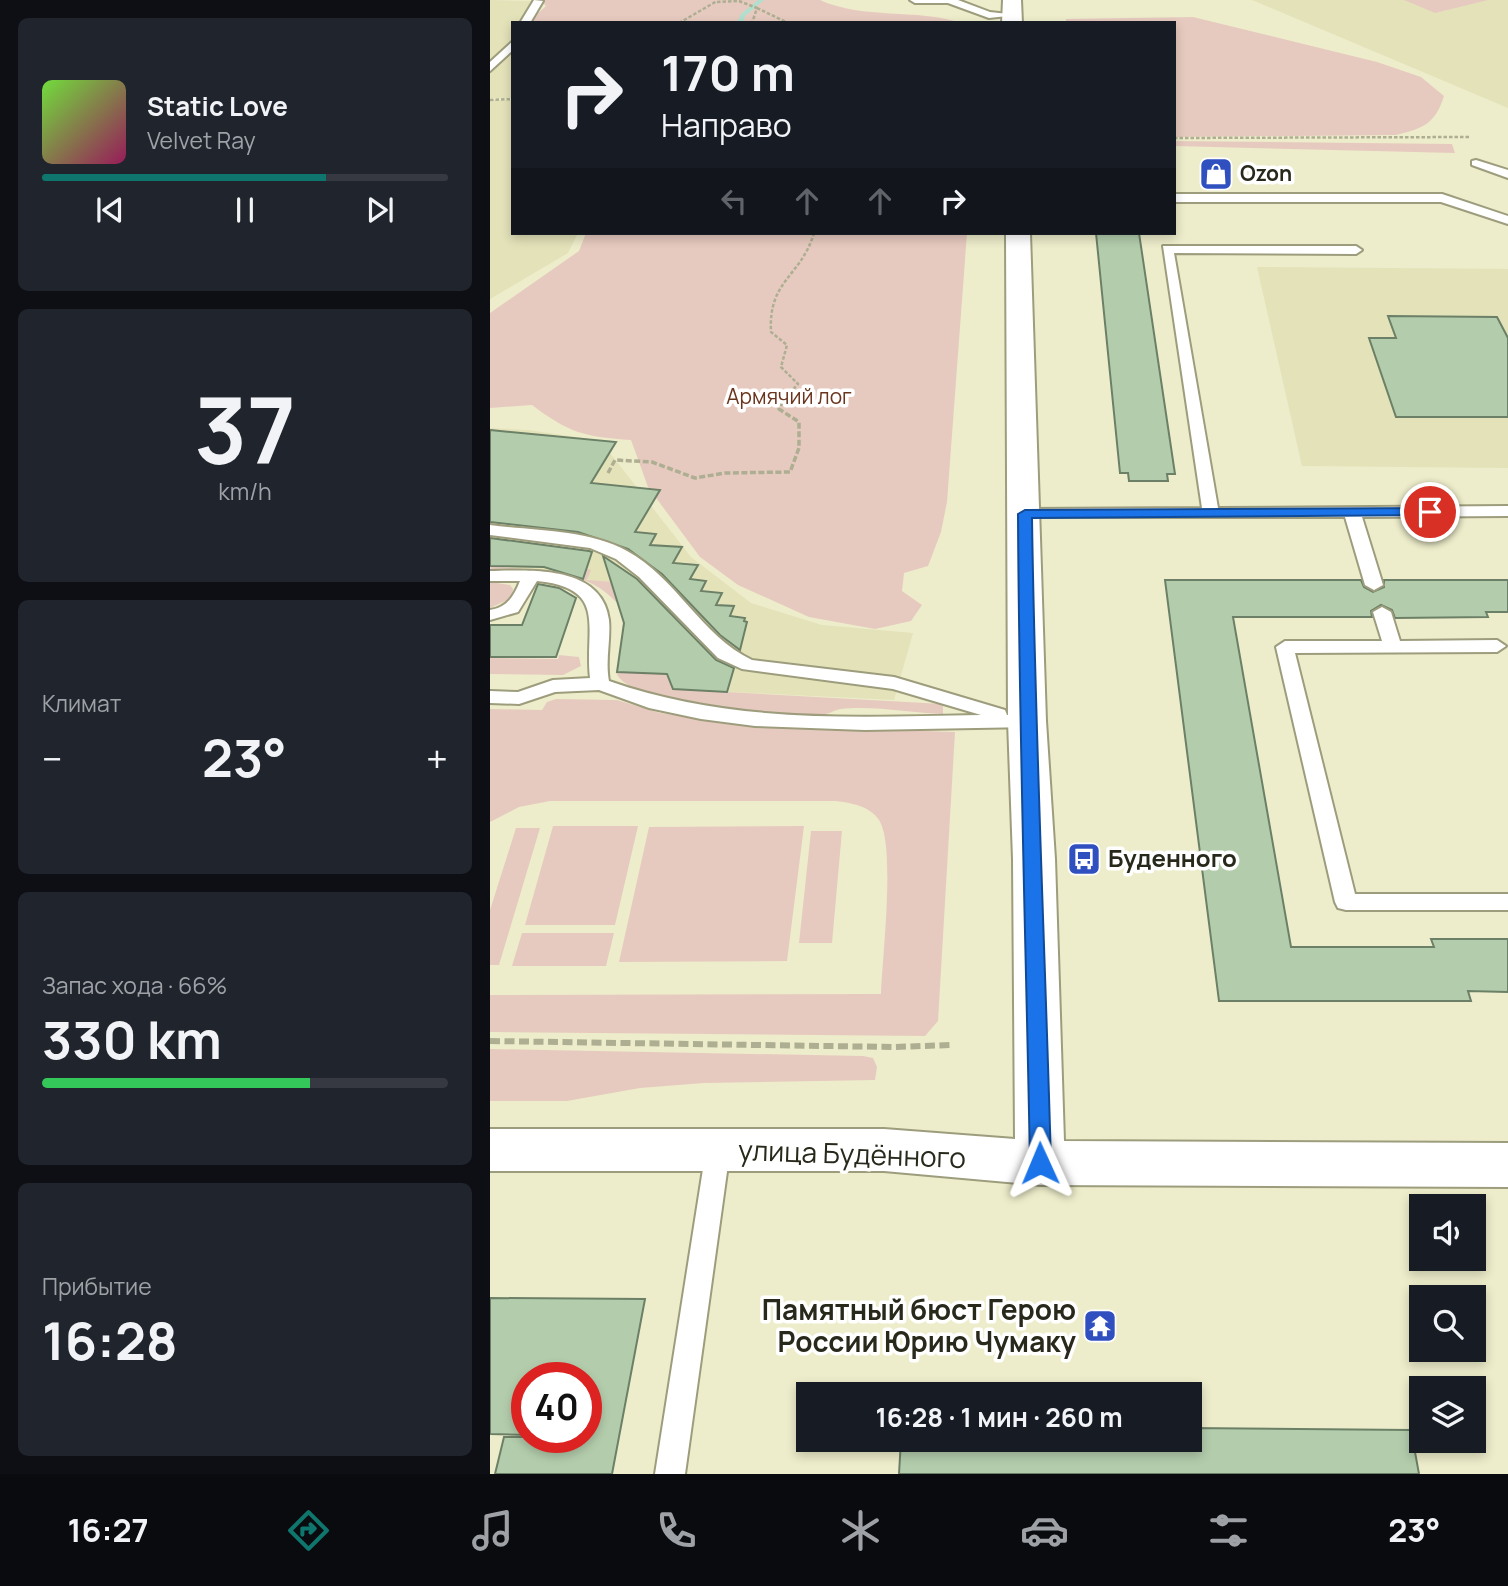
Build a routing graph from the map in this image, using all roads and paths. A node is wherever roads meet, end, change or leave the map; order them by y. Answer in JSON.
{"nodes":[{"id":1,"x":915,"y":0,"type":"edge"},
{"id":2,"x":538,"y":1,"type":"edge"},
{"id":3,"x":717,"y":1,"type":"edge"},
{"id":4,"x":756,"y":8,"type":"junction"},
{"id":5,"x":1012,"y":12,"type":"edge"},
{"id":6,"x":527,"y":21,"type":"edge"},
{"id":7,"x":682,"y":21,"type":"edge"},
{"id":8,"x":753,"y":21,"type":"edge"},
{"id":9,"x":784,"y":21,"type":"edge"},
{"id":10,"x":511,"y":46,"type":"edge"},
{"id":11,"x":490,"y":68,"type":"edge"},
{"id":12,"x":511,"y":99,"type":"edge"},
{"id":13,"x":490,"y":100,"type":"edge"},
{"id":14,"x":1469,"y":136,"type":"dead end"},
{"id":15,"x":1176,"y":138,"type":"edge"},
{"id":16,"x":1476,"y":163,"type":"dead end"},
{"id":17,"x":1508,"y":174,"type":"edge"},
{"id":18,"x":1176,"y":198,"type":"edge"},
{"id":19,"x":1508,"y":220,"type":"edge"},
{"id":20,"x":814,"y":235,"type":"edge"},
{"id":21,"x":1018,"y":235,"type":"edge"},
{"id":22,"x":1356,"y":250,"type":"dead end"},
{"id":23,"x":608,"y":473,"type":"dead end"},
{"id":24,"x":1508,"y":511,"type":"edge"},
{"id":25,"x":1352,"y":512,"type":"junction"},
{"id":26,"x":1211,"y":513,"type":"junction"},
{"id":27,"x":1025,"y":514,"type":"junction"},
{"id":28,"x":490,"y":530,"type":"edge"},
{"id":29,"x":490,"y":576,"type":"edge"},
{"id":30,"x":530,"y":576,"type":"junction"},
{"id":31,"x":1374,"y":585,"type":"dead end"},
{"id":32,"x":1382,"y":612,"type":"dead end"},
{"id":33,"x":490,"y":615,"type":"edge"},
{"id":34,"x":1496,"y":646,"type":"dead end"},
{"id":35,"x":1393,"y":647,"type":"junction"},
{"id":36,"x":600,"y":684,"type":"junction"},
{"id":37,"x":490,"y":697,"type":"edge"},
{"id":38,"x":1027,"y":721,"type":"junction"},
{"id":39,"x":1508,"y":902,"type":"edge"},
{"id":40,"x":490,"y":1041,"type":"edge"},
{"id":41,"x":951,"y":1045,"type":"dead end"},
{"id":42,"x":490,"y":1150,"type":"edge"},
{"id":43,"x":718,"y":1150,"type":"junction"},
{"id":44,"x":1040,"y":1163,"type":"junction"},
{"id":45,"x":1508,"y":1165,"type":"edge"},
{"id":46,"x":670,"y":1474,"type":"edge"}],
"edges":[{"from":1,"to":5,"type":"lane"},
{"from":2,"to":6,"type":"lane"},
{"from":3,"to":4,"type":"path"},
{"from":3,"to":7,"type":"path"},
{"from":4,"to":8,"type":"path"},
{"from":4,"to":9,"type":"path"},
{"from":10,"to":11,"type":"lane"},
{"from":12,"to":13,"type":"path"},
{"from":14,"to":15,"type":"path"},
{"from":16,"to":17,"type":"lane"},
{"from":18,"to":19,"type":"lane"},
{"from":20,"to":23,"type":"path"},
{"from":21,"to":27,"type":"street"},
{"from":22,"to":26,"type":"lane"},
{"from":24,"to":25,"type":"lane"},
{"from":25,"to":26,"type":"lane"},
{"from":25,"to":31,"type":"lane"},
{"from":26,"to":27,"type":"lane"},
{"from":27,"to":38,"type":"street"},
{"from":28,"to":38,"type":"lane"},
{"from":29,"to":30,"type":"lane"},
{"from":30,"to":33,"type":"lane"},
{"from":30,"to":36,"type":"lane"},
{"from":32,"to":35,"type":"lane"},
{"from":34,"to":35,"type":"lane"},
{"from":35,"to":39,"type":"lane"},
{"from":36,"to":37,"type":"lane"},
{"from":36,"to":38,"type":"lane"},
{"from":38,"to":44,"type":"street"},
{"from":40,"to":41,"type":"path"},
{"from":42,"to":43,"type":"street","name":"улица Будённого"},
{"from":43,"to":44,"type":"street","name":"улица Будённого"},
{"from":43,"to":46,"type":"lane"},
{"from":44,"to":45,"type":"street","name":"улица Будённого"}]}
